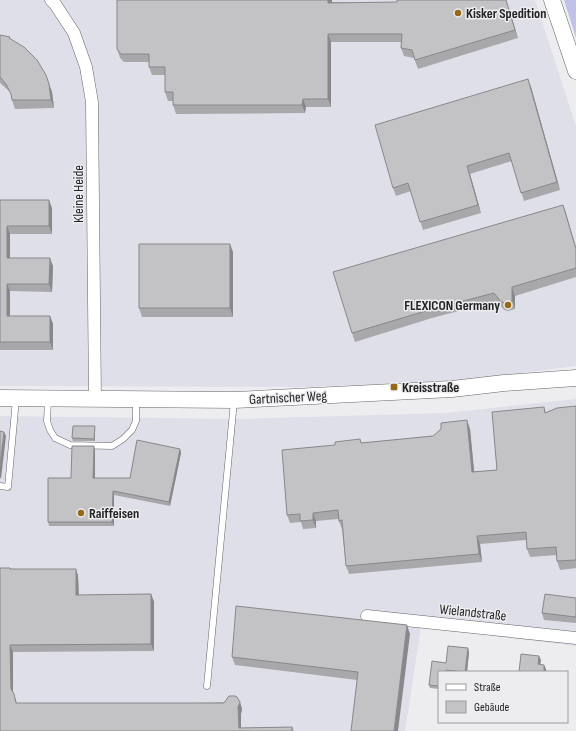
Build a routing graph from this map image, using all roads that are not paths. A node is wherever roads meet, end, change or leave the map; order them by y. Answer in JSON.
{"nodes":[{"id":1,"x":51,"y":0,"type":"edge"},
{"id":2,"x":552,"y":0,"type":"edge"},
{"id":3,"x":576,"y":71,"type":"edge"},
{"id":4,"x":576,"y":378,"type":"edge"},
{"id":5,"x":0,"y":398,"type":"edge"},
{"id":6,"x":16,"y":398,"type":"junction"},
{"id":7,"x":48,"y":398,"type":"junction"},
{"id":8,"x":95,"y":399,"type":"junction"},
{"id":9,"x":136,"y":399,"type":"junction"},
{"id":10,"x":234,"y":400,"type":"junction"},
{"id":11,"x":0,"y":486,"type":"edge"},
{"id":12,"x":367,"y":616,"type":"dead end"},
{"id":13,"x":576,"y":638,"type":"edge"},
{"id":14,"x":207,"y":686,"type":"dead end"}],
"edges":[{"from":1,"to":8,"type":"street","name":"Kleine Heide"},
{"from":2,"to":3,"type":"street"},
{"from":4,"to":10,"type":"street","name":"Gartnischer Weg"},
{"from":5,"to":6,"type":"street","name":"Gartnischer Weg"},
{"from":6,"to":7,"type":"street","name":"Gartnischer Weg"},
{"from":6,"to":11,"type":"lane"},
{"from":7,"to":8,"type":"street","name":"Gartnischer Weg"},
{"from":7,"to":9,"type":"lane"},
{"from":8,"to":9,"type":"street","name":"Gartnischer Weg"},
{"from":9,"to":10,"type":"street","name":"Gartnischer Weg"},
{"from":10,"to":14,"type":"lane"},
{"from":12,"to":13,"type":"street","name":"Wielandstraße"}]}
